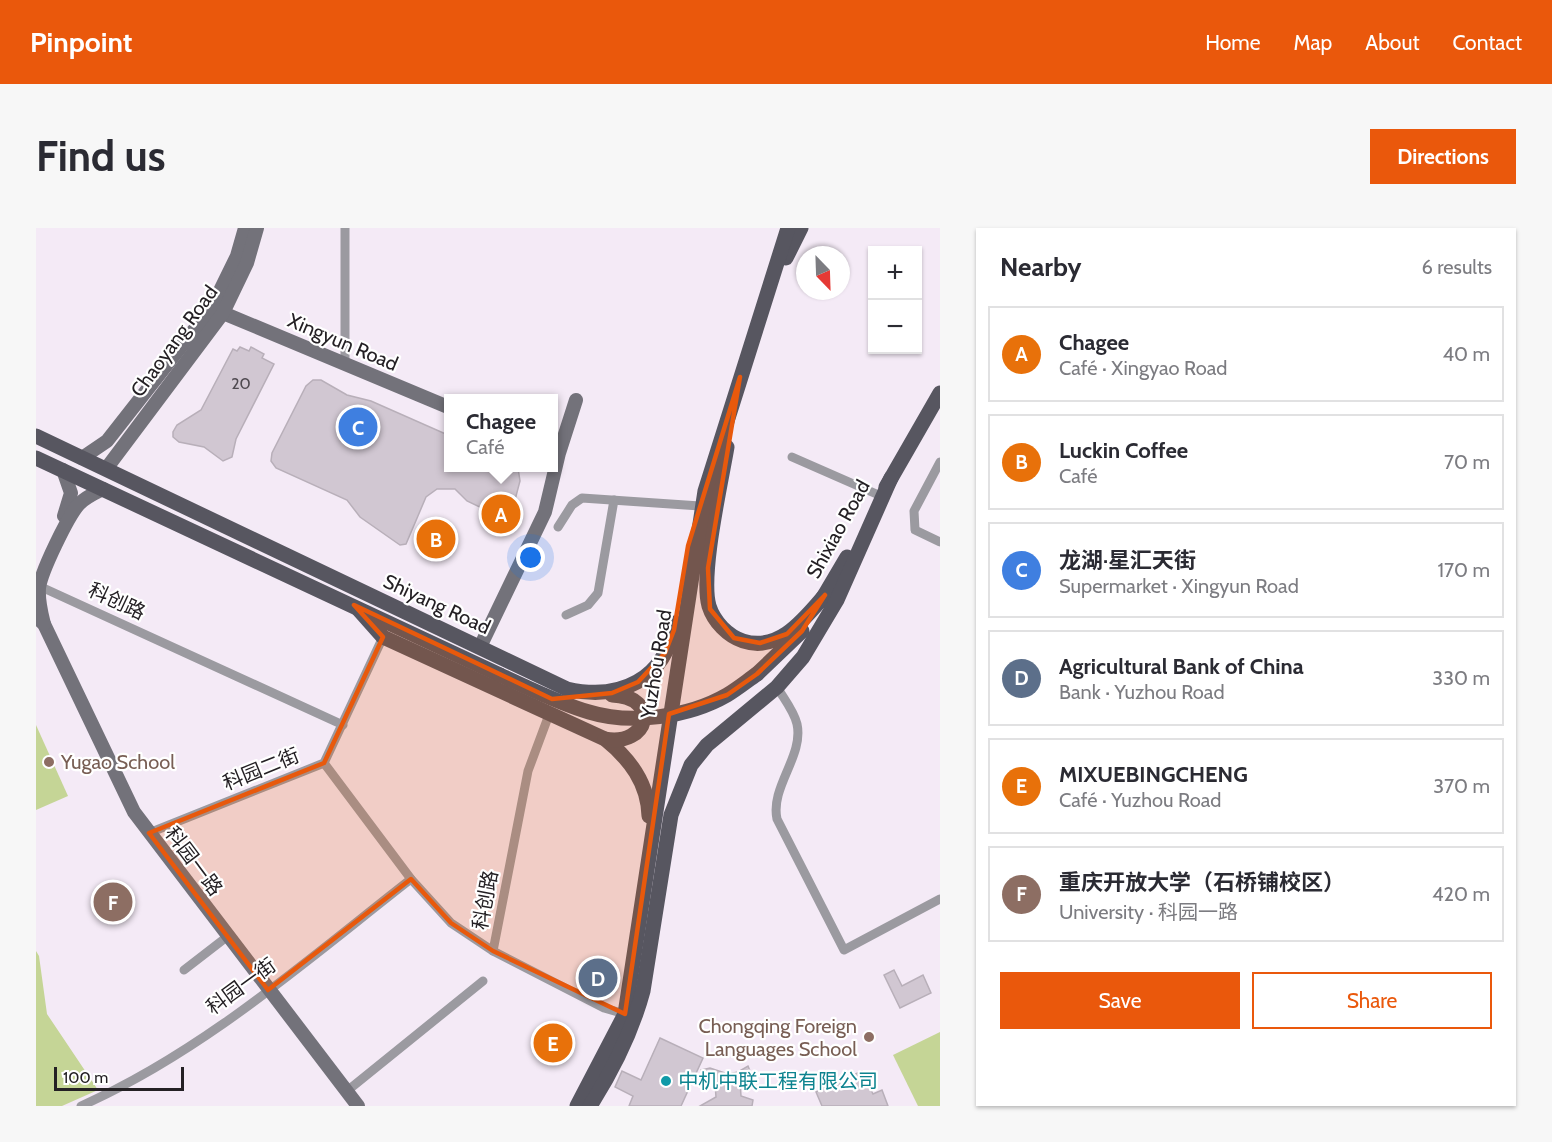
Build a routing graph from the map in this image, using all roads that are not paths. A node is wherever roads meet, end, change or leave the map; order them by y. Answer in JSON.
{"nodes":[{"id":1,"x":245,"y":228,"type":"edge"},
{"id":2,"x":257,"y":228,"type":"edge"},
{"id":3,"x":345,"y":228,"type":"edge"},
{"id":4,"x":788,"y":228,"type":"edge"},
{"id":5,"x":801,"y":228,"type":"edge"},
{"id":6,"x":762,"y":307,"type":"junction"},
{"id":7,"x":223,"y":313,"type":"junction"},
{"id":8,"x":345,"y":364,"type":"junction"},
{"id":9,"x":740,"y":376,"type":"junction"},
{"id":10,"x":940,"y":379,"type":"edge"},
{"id":11,"x":940,"y":391,"type":"edge"},
{"id":12,"x":576,"y":400,"type":"dead end"},
{"id":13,"x":444,"y":405,"type":"edge"},
{"id":14,"x":130,"y":411,"type":"junction"},
{"id":15,"x":928,"y":411,"type":"junction"},
{"id":16,"x":141,"y":421,"type":"junction"},
{"id":17,"x":36,"y":436,"type":"edge"},
{"id":18,"x":558,"y":446,"type":"edge"},
{"id":19,"x":792,"y":457,"type":"dead end"},
{"id":20,"x":36,"y":458,"type":"edge"},
{"id":21,"x":82,"y":458,"type":"junction"},
{"id":22,"x":940,"y":462,"type":"edge"},
{"id":23,"x":106,"y":469,"type":"junction"},
{"id":24,"x":63,"y":470,"type":"junction"},
{"id":25,"x":552,"y":472,"type":"edge"},
{"id":26,"x":891,"y":478,"type":"junction"},
{"id":27,"x":103,"y":489,"type":"junction"},
{"id":28,"x":881,"y":496,"type":"junction"},
{"id":29,"x":703,"y":499,"type":"junction"},
{"id":30,"x":614,"y":500,"type":"junction"},
{"id":31,"x":558,"y":527,"type":"dead end"},
{"id":32,"x":940,"y":542,"type":"edge"},
{"id":33,"x":36,"y":571,"type":"edge"},
{"id":34,"x":39,"y":586,"type":"junction"},
{"id":35,"x":825,"y":595,"type":"junction"},
{"id":36,"x":354,"y":605,"type":"junction"},
{"id":37,"x":567,"y":615,"type":"dead end"},
{"id":38,"x":40,"y":621,"type":"edge"},
{"id":39,"x":383,"y":637,"type":"junction"},
{"id":40,"x":480,"y":647,"type":"junction"},
{"id":41,"x":500,"y":675,"type":"joint"},
{"id":42,"x":777,"y":687,"type":"junction"},
{"id":43,"x":598,"y":694,"type":"junction"},
{"id":44,"x":550,"y":712,"type":"junction"},
{"id":45,"x":343,"y":725,"type":"junction"},
{"id":46,"x":605,"y":739,"type":"junction"},
{"id":47,"x":324,"y":763,"type":"junction"},
{"id":48,"x":149,"y":833,"type":"junction"},
{"id":49,"x":650,"y":843,"type":"junction"},
{"id":50,"x":411,"y":879,"type":"junction"},
{"id":51,"x":940,"y":899,"type":"edge"},
{"id":52,"x":228,"y":936,"type":"junction"},
{"id":53,"x":493,"y":951,"type":"junction"},
{"id":54,"x":184,"y":970,"type":"dead end"},
{"id":55,"x":483,"y":981,"type":"dead end"},
{"id":56,"x":268,"y":990,"type":"junction"},
{"id":57,"x":624,"y":1014,"type":"junction"},
{"id":58,"x":347,"y":1091,"type":"junction"},
{"id":59,"x":81,"y":1106,"type":"edge"},
{"id":60,"x":358,"y":1106,"type":"edge"},
{"id":61,"x":577,"y":1106,"type":"edge"},
{"id":62,"x":590,"y":1106,"type":"edge"}],
"edges":[{"from":1,"to":14,"type":"street","name":"Chaoyang Road"},
{"from":2,"to":7,"type":"street","name":"Chaoyang Road"},
{"from":3,"to":8,"type":"street"},
{"from":4,"to":6,"type":"main road","name":"Yuzhou Road"},
{"from":5,"to":6,"type":"main road"},
{"from":6,"to":9,"type":"main road","name":"Yuzhou Road"},
{"from":7,"to":8,"type":"street","name":"Xingyun Road"},
{"from":7,"to":16,"type":"street","name":"Chaoyang Road"},
{"from":8,"to":13,"type":"street","name":"Xingyun Road"},
{"from":9,"to":29,"type":"main road","name":"Yuzhou Road"},
{"from":9,"to":35,"type":"main road"},
{"from":10,"to":15,"type":"main road"},
{"from":11,"to":15,"type":"main road","name":"Shixiao Road"},
{"from":12,"to":18,"type":"street"},
{"from":14,"to":16,"type":"street"},
{"from":14,"to":21,"type":"street","name":"Chaoyang Road"},
{"from":15,"to":26,"type":"main road","name":"Shixiao Road"},
{"from":16,"to":23,"type":"street","name":"Chaoyang Road"},
{"from":17,"to":21,"type":"main road","name":"Shiyang Road"},
{"from":19,"to":28,"type":"street"},
{"from":20,"to":24,"type":"main road","name":"Shiyang Road"},
{"from":21,"to":23,"type":"main road","name":"Shiyang Road"},
{"from":22,"to":32,"type":"street"},
{"from":23,"to":40,"type":"main road","name":"Shiyang Road"},
{"from":24,"to":27,"type":"main road","name":"Shiyang Road"},
{"from":24,"to":33,"type":"street"},
{"from":25,"to":40,"type":"street"},
{"from":26,"to":28,"type":"main road","name":"Shixiao Road"},
{"from":26,"to":42,"type":"main road"},
{"from":27,"to":34,"type":"street"},
{"from":27,"to":36,"type":"main road","name":"Shiyang Road"},
{"from":28,"to":35,"type":"main road","name":"Shixiao Road"},
{"from":29,"to":30,"type":"street"},
{"from":29,"to":43,"type":"main road","name":"Shiyang Road"},
{"from":29,"to":49,"type":"main road","name":"Yuzhou Road"},
{"from":30,"to":31,"type":"street"},
{"from":30,"to":37,"type":"street"},
{"from":34,"to":38,"type":"street","name":"科园一路"},
{"from":34,"to":45,"type":"street","name":"科创路"},
{"from":35,"to":41,"type":"main road","name":"Shixiao Road","bridge":true},
{"from":36,"to":39,"type":"main road"},
{"from":36,"to":41,"type":"main road","name":"Shiyang Road"},
{"from":38,"to":48,"type":"street","name":"科园一路"},
{"from":39,"to":44,"type":"main road"},
{"from":39,"to":45,"type":"street","name":"科园二街"},
{"from":40,"to":43,"type":"main road","name":"Shiyang Road"},
{"from":42,"to":51,"type":"street"},
{"from":42,"to":62,"type":"main road"},
{"from":43,"to":46,"type":"main road"},
{"from":44,"to":46,"type":"main road"},
{"from":44,"to":53,"type":"street","name":"科创路"},
{"from":45,"to":47,"type":"street","name":"科园二街"},
{"from":46,"to":49,"type":"main road"},
{"from":47,"to":48,"type":"street","name":"科园二街"},
{"from":47,"to":50,"type":"street","name":"科创路"},
{"from":48,"to":52,"type":"street","name":"科园一路"},
{"from":49,"to":57,"type":"main road","name":"Yuzhou Road"},
{"from":50,"to":53,"type":"street","name":"科创路"},
{"from":50,"to":56,"type":"street","name":"科园一街"},
{"from":52,"to":54,"type":"street"},
{"from":52,"to":56,"type":"street","name":"科园一路"},
{"from":53,"to":57,"type":"street"},
{"from":55,"to":58,"type":"street"},
{"from":56,"to":58,"type":"street","name":"科园一路"},
{"from":56,"to":59,"type":"street","name":"科园一街"},
{"from":57,"to":61,"type":"main road","name":"Yuzhou Road"},
{"from":58,"to":60,"type":"street","name":"科园一路"}]}
